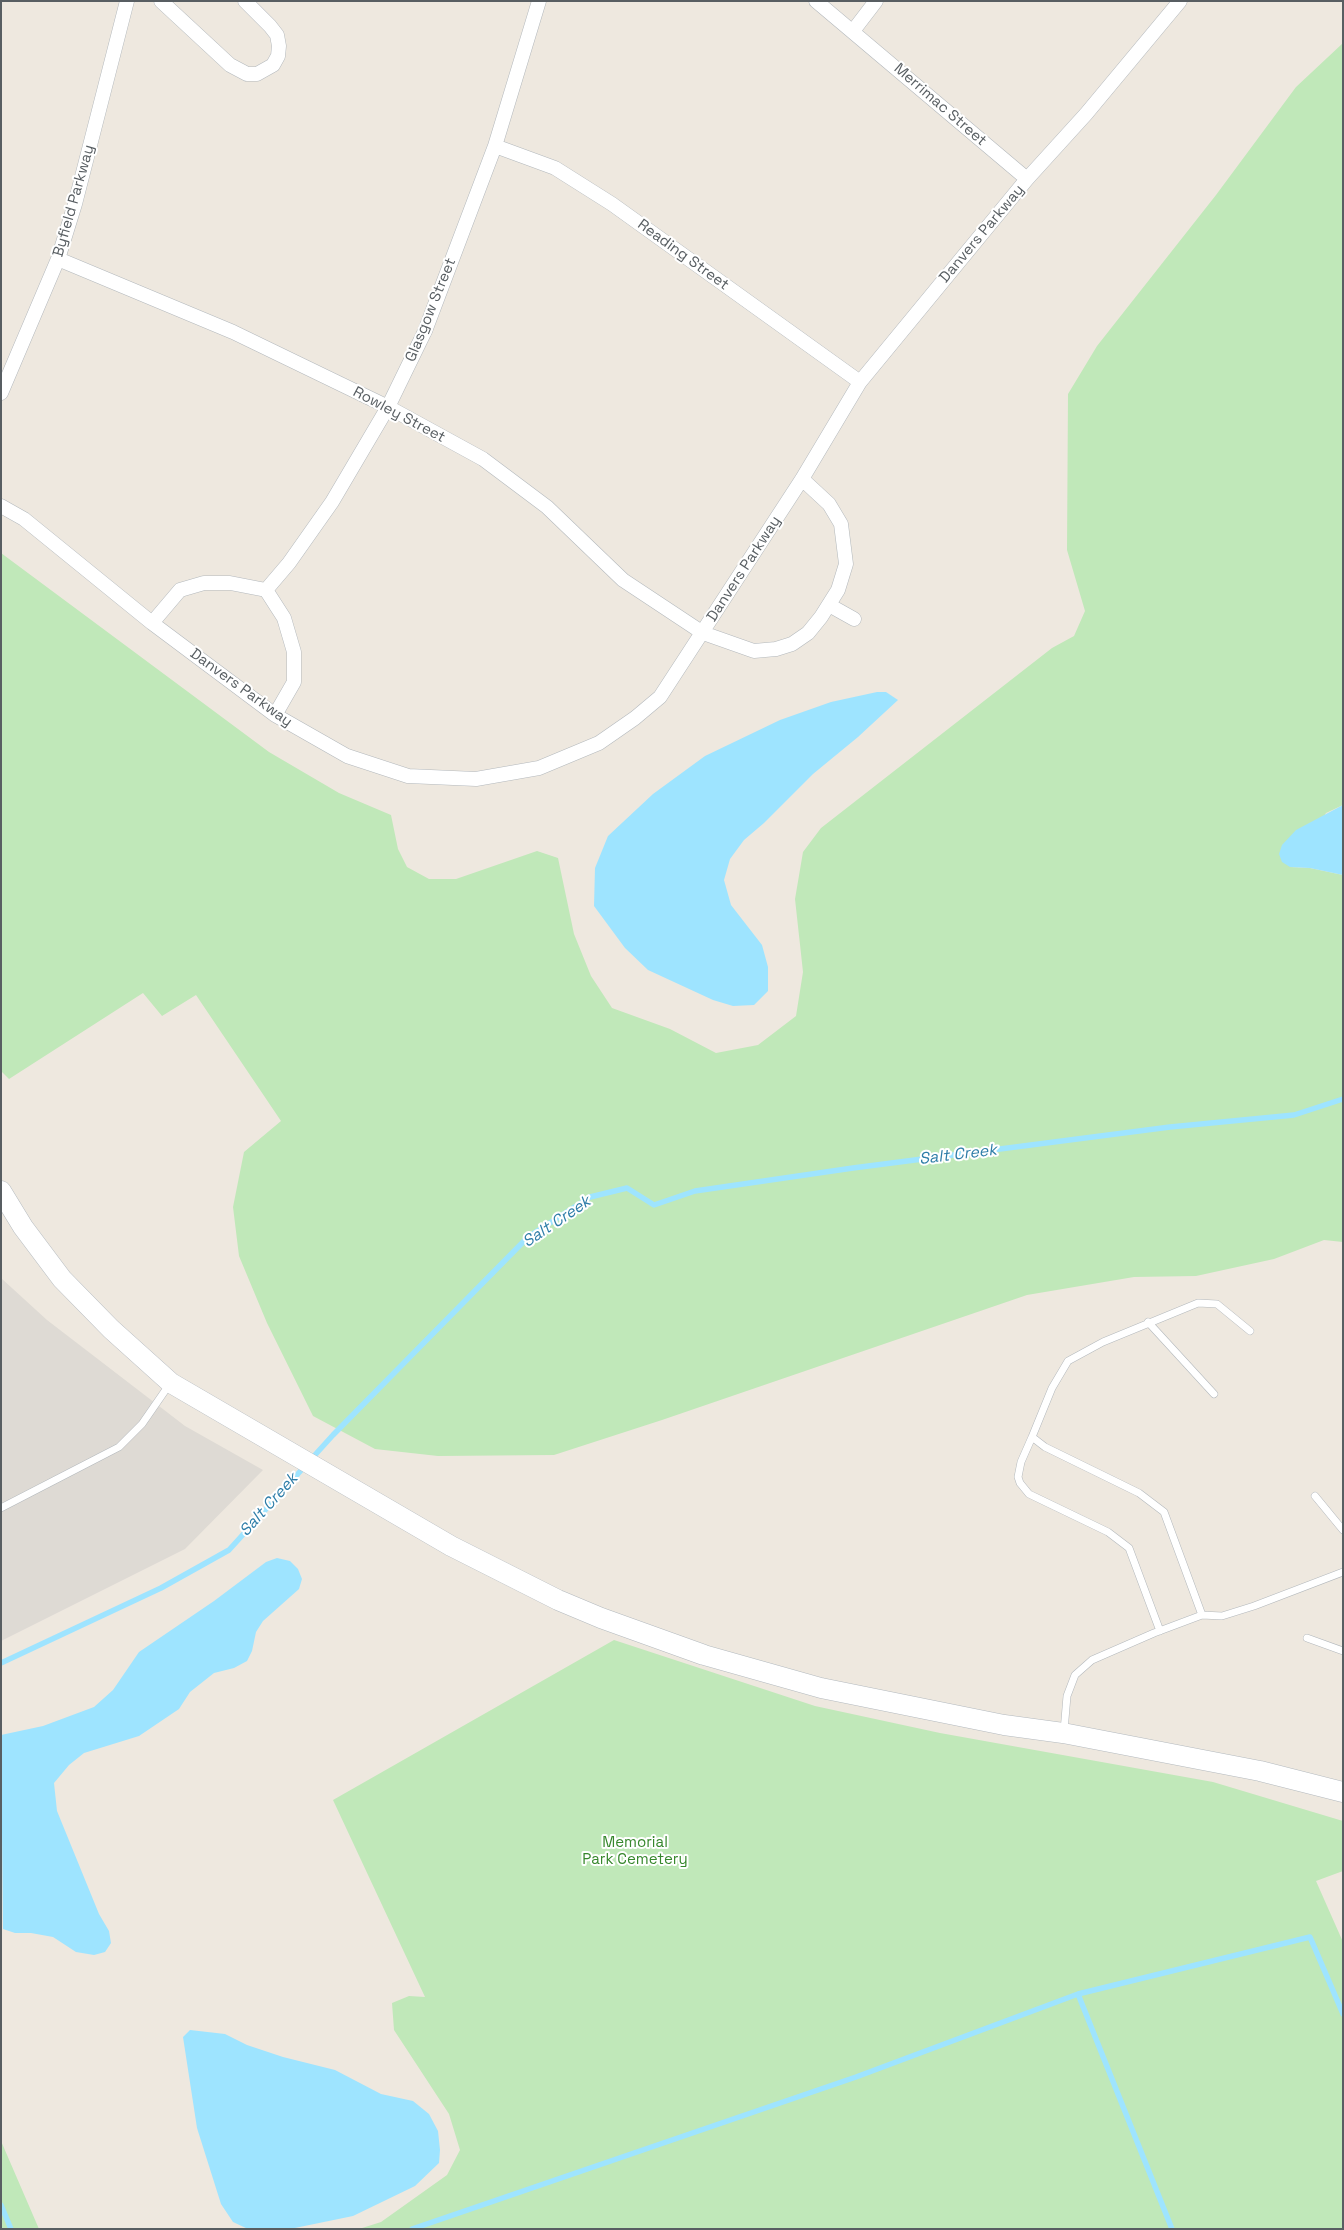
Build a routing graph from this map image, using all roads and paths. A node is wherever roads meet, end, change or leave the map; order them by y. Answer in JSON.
{"nodes":[{"id":1,"x":127,"y":1,"type":"edge"},
{"id":2,"x":161,"y":1,"type":"edge"},
{"id":3,"x":244,"y":1,"type":"edge"},
{"id":4,"x":539,"y":1,"type":"edge"},
{"id":5,"x":816,"y":1,"type":"edge"},
{"id":6,"x":876,"y":1,"type":"edge"},
{"id":7,"x":1180,"y":1,"type":"edge"},
{"id":8,"x":853,"y":31,"type":"junction"},
{"id":9,"x":495,"y":146,"type":"junction"},
{"id":10,"x":1027,"y":179,"type":"junction"},
{"id":11,"x":58,"y":259,"type":"junction"},
{"id":12,"x":860,"y":382,"type":"junction"},
{"id":13,"x":1,"y":393,"type":"edge"},
{"id":14,"x":388,"y":407,"type":"junction"},
{"id":15,"x":802,"y":480,"type":"junction"},
{"id":16,"x":1,"y":506,"type":"edge"},
{"id":17,"x":266,"y":590,"type":"junction"},
{"id":18,"x":829,"y":605,"type":"junction"},
{"id":19,"x":854,"y":619,"type":"dead end"},
{"id":20,"x":152,"y":623,"type":"junction"},
{"id":21,"x":703,"y":633,"type":"junction"},
{"id":22,"x":275,"y":715,"type":"junction"},
{"id":23,"x":1,"y":1191,"type":"edge"},
{"id":24,"x":1148,"y":1322,"type":"junction"},
{"id":25,"x":1250,"y":1331,"type":"dead end"},
{"id":26,"x":171,"y":1383,"type":"junction"},
{"id":27,"x":1214,"y":1394,"type":"dead end"},
{"id":28,"x":1032,"y":1437,"type":"junction"},
{"id":29,"x":1315,"y":1496,"type":"dead end"},
{"id":30,"x":1,"y":1508,"type":"edge"},
{"id":31,"x":1343,"y":1530,"type":"edge"},
{"id":32,"x":1343,"y":1572,"type":"edge"},
{"id":33,"x":1202,"y":1615,"type":"junction"},
{"id":34,"x":1160,"y":1631,"type":"junction"},
{"id":35,"x":1307,"y":1638,"type":"dead end"},
{"id":36,"x":1343,"y":1651,"type":"edge"},
{"id":37,"x":1063,"y":1734,"type":"junction"},
{"id":38,"x":1343,"y":1792,"type":"edge"}],
"edges":[{"from":1,"to":11,"type":"street","name":"Byfield Parkway"},
{"from":2,"to":3,"type":"street"},
{"from":4,"to":9,"type":"street","name":"Glasgow Street"},
{"from":5,"to":8,"type":"street","name":"Merrimac Street"},
{"from":6,"to":8,"type":"street"},
{"from":7,"to":10,"type":"street","name":"Danvers Parkway"},
{"from":8,"to":10,"type":"street","name":"Merrimac Street"},
{"from":9,"to":12,"type":"street","name":"Reading Street"},
{"from":9,"to":14,"type":"street","name":"Glasgow Street"},
{"from":10,"to":12,"type":"street","name":"Danvers Parkway"},
{"from":11,"to":13,"type":"street","name":"Byfield Parkway"},
{"from":11,"to":14,"type":"street","name":"Rowley Street"},
{"from":12,"to":15,"type":"street","name":"Danvers Parkway"},
{"from":14,"to":17,"type":"street","name":"Glasgow Street"},
{"from":14,"to":21,"type":"street","name":"Rowley Street"},
{"from":15,"to":18,"type":"street","name":"Danvers Parkway"},
{"from":15,"to":21,"type":"street","name":"Danvers Parkway"},
{"from":16,"to":20,"type":"street","name":"Danvers Parkway"},
{"from":17,"to":20,"type":"street"},
{"from":17,"to":22,"type":"street"},
{"from":18,"to":19,"type":"street"},
{"from":18,"to":21,"type":"street","name":"Danvers Parkway"},
{"from":20,"to":22,"type":"street","name":"Danvers Parkway"},
{"from":21,"to":22,"type":"street","name":"Danvers Parkway"},
{"from":23,"to":26,"type":"main road"},
{"from":24,"to":25,"type":"lane"},
{"from":24,"to":27,"type":"lane"},
{"from":24,"to":28,"type":"lane"},
{"from":26,"to":30,"type":"lane"},
{"from":26,"to":37,"type":"main road"},
{"from":28,"to":33,"type":"lane"},
{"from":28,"to":34,"type":"lane"},
{"from":29,"to":31,"type":"lane"},
{"from":32,"to":33,"type":"lane"},
{"from":33,"to":34,"type":"lane"},
{"from":34,"to":37,"type":"lane"},
{"from":35,"to":36,"type":"lane"},
{"from":37,"to":38,"type":"main road"}]}
